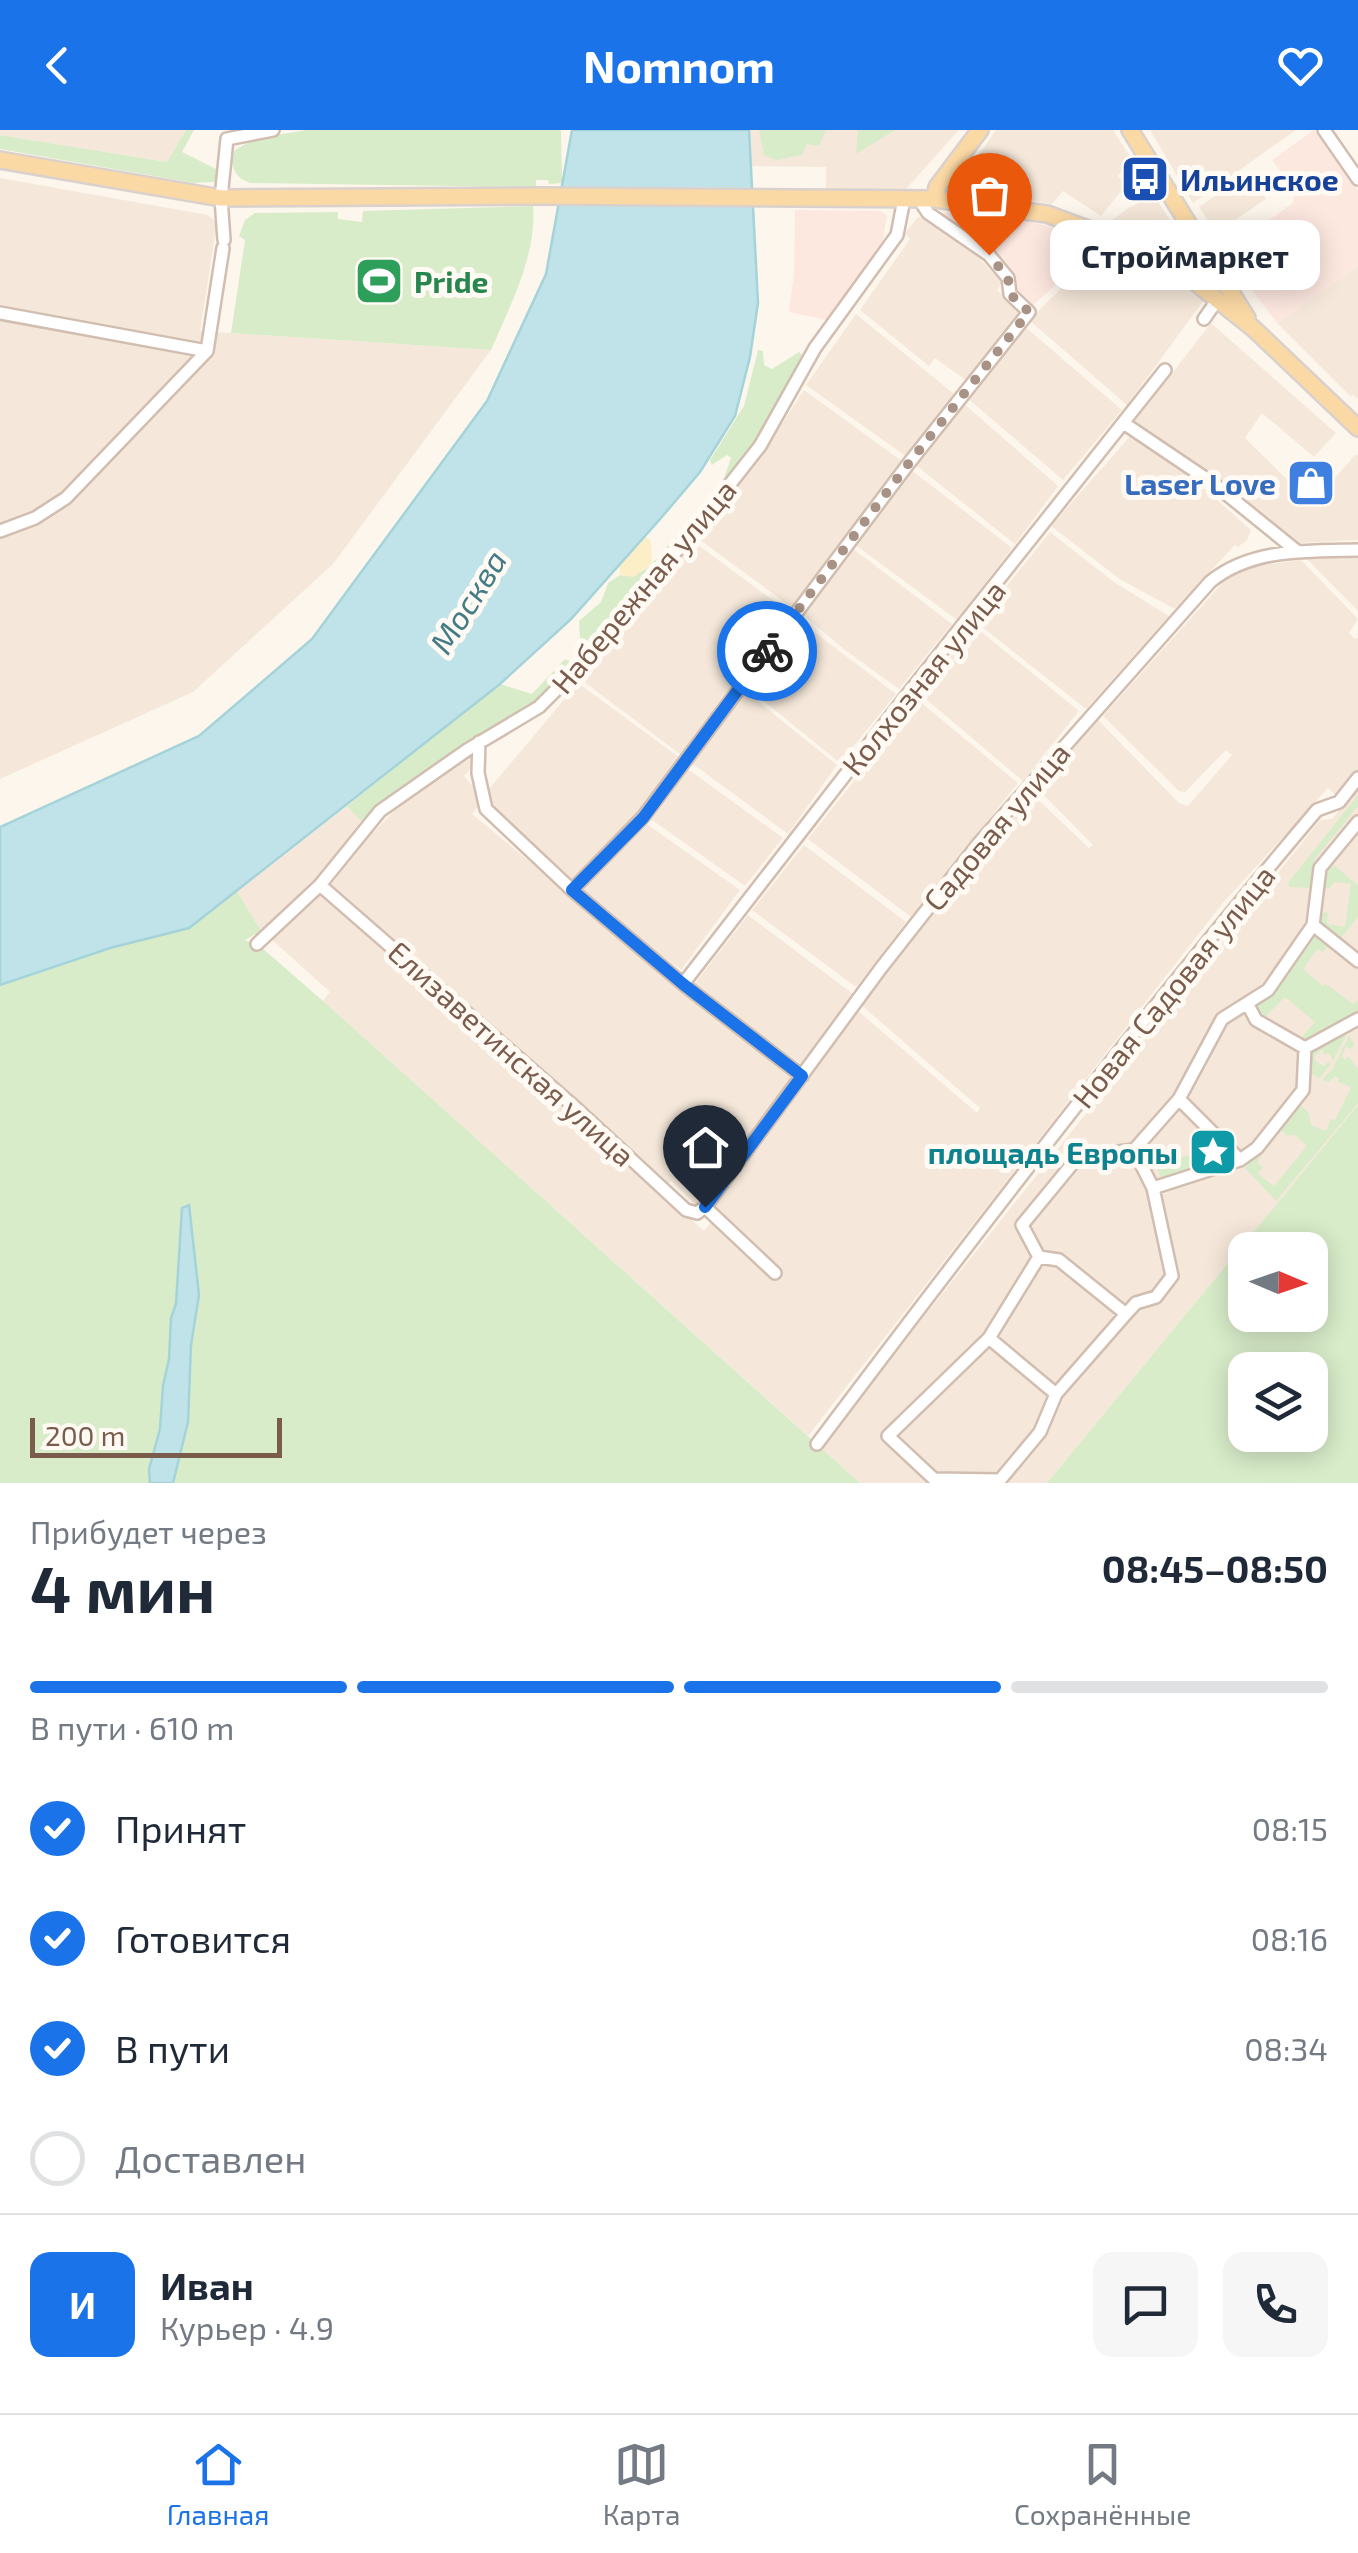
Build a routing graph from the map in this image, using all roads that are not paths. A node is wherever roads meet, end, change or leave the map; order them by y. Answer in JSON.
{"nodes":[{"id":1,"x":272,"y":130,"type":"edge"},
{"id":2,"x":980,"y":130,"type":"edge"},
{"id":3,"x":1130,"y":130,"type":"edge"},
{"id":4,"x":1324,"y":130,"type":"edge"},
{"id":5,"x":227,"y":135,"type":"edge"},
{"id":6,"x":0,"y":160,"type":"edge"},
{"id":7,"x":1358,"y":179,"type":"edge"},
{"id":8,"x":222,"y":198,"type":"junction"},
{"id":9,"x":919,"y":199,"type":"junction"},
{"id":10,"x":1218,"y":299,"type":"junction"},
{"id":11,"x":0,"y":313,"type":"edge"},
{"id":12,"x":1204,"y":319,"type":"dead end"},
{"id":13,"x":1254,"y":329,"type":"junction"},
{"id":14,"x":206,"y":351,"type":"junction"},
{"id":15,"x":1165,"y":370,"type":"dead end"},
{"id":16,"x":1125,"y":424,"type":"junction"},
{"id":17,"x":1358,"y":428,"type":"edge"},
{"id":18,"x":0,"y":531,"type":"edge"},
{"id":19,"x":1358,"y":550,"type":"edge"},
{"id":20,"x":1298,"y":552,"type":"junction"},
{"id":21,"x":480,"y":742,"type":"junction"},
{"id":22,"x":1358,"y":778,"type":"edge"},
{"id":23,"x":1358,"y":822,"type":"edge"},
{"id":24,"x":320,"y":885,"type":"junction"},
{"id":25,"x":572,"y":890,"type":"junction"},
{"id":26,"x":1313,"y":925,"type":"junction"},
{"id":27,"x":257,"y":944,"type":"dead end"},
{"id":28,"x":1358,"y":961,"type":"edge"},
{"id":29,"x":683,"y":984,"type":"junction"},
{"id":30,"x":1248,"y":1003,"type":"junction"},
{"id":31,"x":1358,"y":1019,"type":"edge"},
{"id":32,"x":1305,"y":1048,"type":"junction"},
{"id":33,"x":802,"y":1076,"type":"junction"},
{"id":34,"x":1179,"y":1099,"type":"junction"},
{"id":35,"x":1134,"y":1150,"type":"junction"},
{"id":36,"x":1240,"y":1160,"type":"junction"},
{"id":37,"x":1153,"y":1188,"type":"junction"},
{"id":38,"x":705,"y":1207,"type":"junction"},
{"id":39,"x":1040,"y":1257,"type":"junction"},
{"id":40,"x":775,"y":1273,"type":"dead end"},
{"id":41,"x":1126,"y":1314,"type":"junction"},
{"id":42,"x":989,"y":1338,"type":"junction"},
{"id":43,"x":1056,"y":1394,"type":"junction"},
{"id":44,"x":817,"y":1444,"type":"dead end"}],
"edges":[{"from":1,"to":5,"type":"street"},
{"from":2,"to":9,"type":"main road"},
{"from":3,"to":13,"type":"main road"},
{"from":4,"to":7,"type":"street"},
{"from":5,"to":8,"type":"street"},
{"from":6,"to":8,"type":"main road"},
{"from":8,"to":9,"type":"main road"},
{"from":8,"to":14,"type":"street"},
{"from":9,"to":10,"type":"main road"},
{"from":9,"to":21,"type":"street","name":"Набережная улица"},
{"from":9,"to":25,"type":"street"},
{"from":10,"to":12,"type":"street"},
{"from":10,"to":13,"type":"main road"},
{"from":11,"to":14,"type":"street"},
{"from":13,"to":17,"type":"main road"},
{"from":14,"to":18,"type":"street"},
{"from":15,"to":16,"type":"street","name":"Колхозная улица"},
{"from":16,"to":20,"type":"street"},
{"from":16,"to":29,"type":"street","name":"Колхозная улица"},
{"from":19,"to":20,"type":"street","name":"Садовая улица"},
{"from":20,"to":33,"type":"street","name":"Садовая улица"},
{"from":21,"to":24,"type":"street","name":"Набережная улица"},
{"from":21,"to":25,"type":"street"},
{"from":22,"to":44,"type":"street","name":"Новая Садовая улица"},
{"from":23,"to":26,"type":"street"},
{"from":24,"to":27,"type":"street","name":"Набережная улица"},
{"from":24,"to":38,"type":"street","name":"Елизаветинская улица"},
{"from":25,"to":29,"type":"street"},
{"from":26,"to":28,"type":"street"},
{"from":26,"to":30,"type":"street"},
{"from":29,"to":33,"type":"street"},
{"from":30,"to":32,"type":"street"},
{"from":30,"to":34,"type":"street"},
{"from":31,"to":32,"type":"street"},
{"from":32,"to":36,"type":"street"},
{"from":33,"to":38,"type":"street","name":"Садовая улица"},
{"from":34,"to":35,"type":"street"},
{"from":34,"to":36,"type":"street"},
{"from":35,"to":37,"type":"street"},
{"from":35,"to":39,"type":"street"},
{"from":36,"to":37,"type":"street"},
{"from":37,"to":41,"type":"street"},
{"from":38,"to":40,"type":"street"},
{"from":39,"to":41,"type":"street"},
{"from":39,"to":42,"type":"street"},
{"from":41,"to":43,"type":"street"},
{"from":42,"to":43,"type":"street"},
{"from":42,"to":43,"type":"street"}]}
